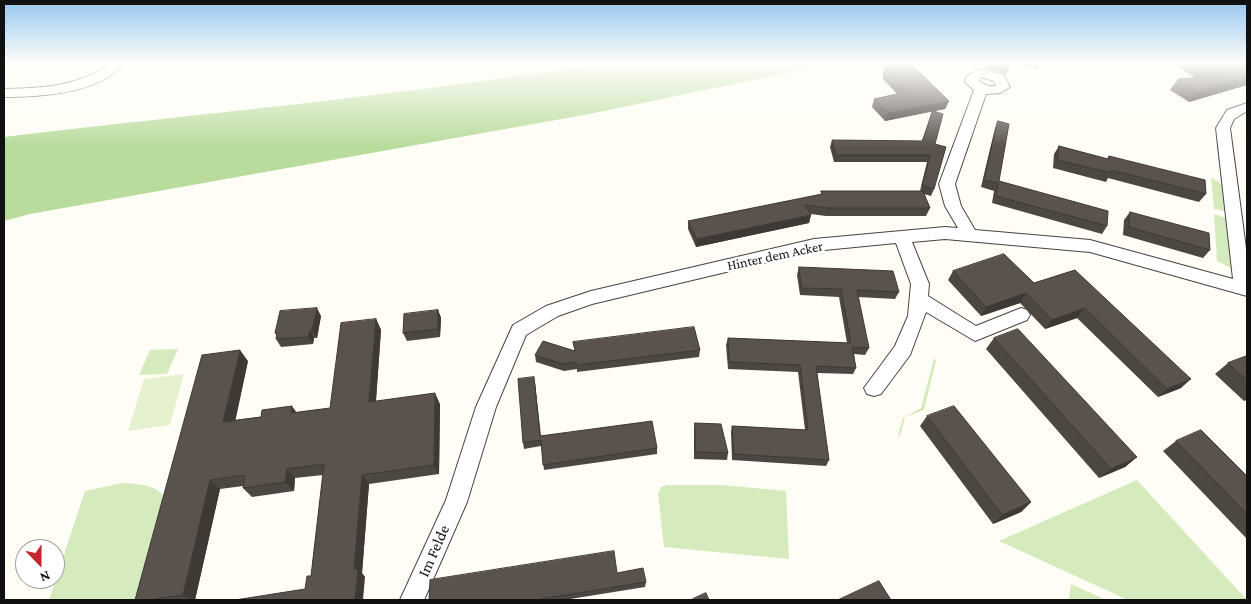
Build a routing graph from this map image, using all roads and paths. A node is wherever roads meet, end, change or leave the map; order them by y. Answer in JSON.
{"nodes":[{"id":1,"x":49,"y":91,"type":"edge"},
{"id":2,"x":980,"y":91,"type":"edge"},
{"id":3,"x":4,"y":94,"type":"edge"},
{"id":4,"x":1247,"y":107,"type":"edge"},
{"id":5,"x":969,"y":234,"type":"junction"},
{"id":6,"x":902,"y":237,"type":"junction"},
{"id":7,"x":1245,"y":288,"type":"edge"},
{"id":8,"x":919,"y":299,"type":"junction"},
{"id":9,"x":1021,"y":315,"type":"dead end"},
{"id":10,"x":874,"y":388,"type":"dead end"},
{"id":11,"x":456,"y":502,"type":"joint"},
{"id":12,"x":412,"y":600,"type":"edge"}],
"edges":[{"from":1,"to":3,"type":"street"},
{"from":2,"to":5,"type":"street"},
{"from":4,"to":7,"type":"street"},
{"from":5,"to":6,"type":"street","name":"Hinter dem Acker"},
{"from":5,"to":7,"type":"street","name":"Hinter dem Acker"},
{"from":6,"to":8,"type":"street"},
{"from":6,"to":11,"type":"street","name":"Hinter dem Acker"},
{"from":8,"to":9,"type":"street"},
{"from":8,"to":10,"type":"street"},
{"from":11,"to":12,"type":"street","name":"Im Felde"}]}
